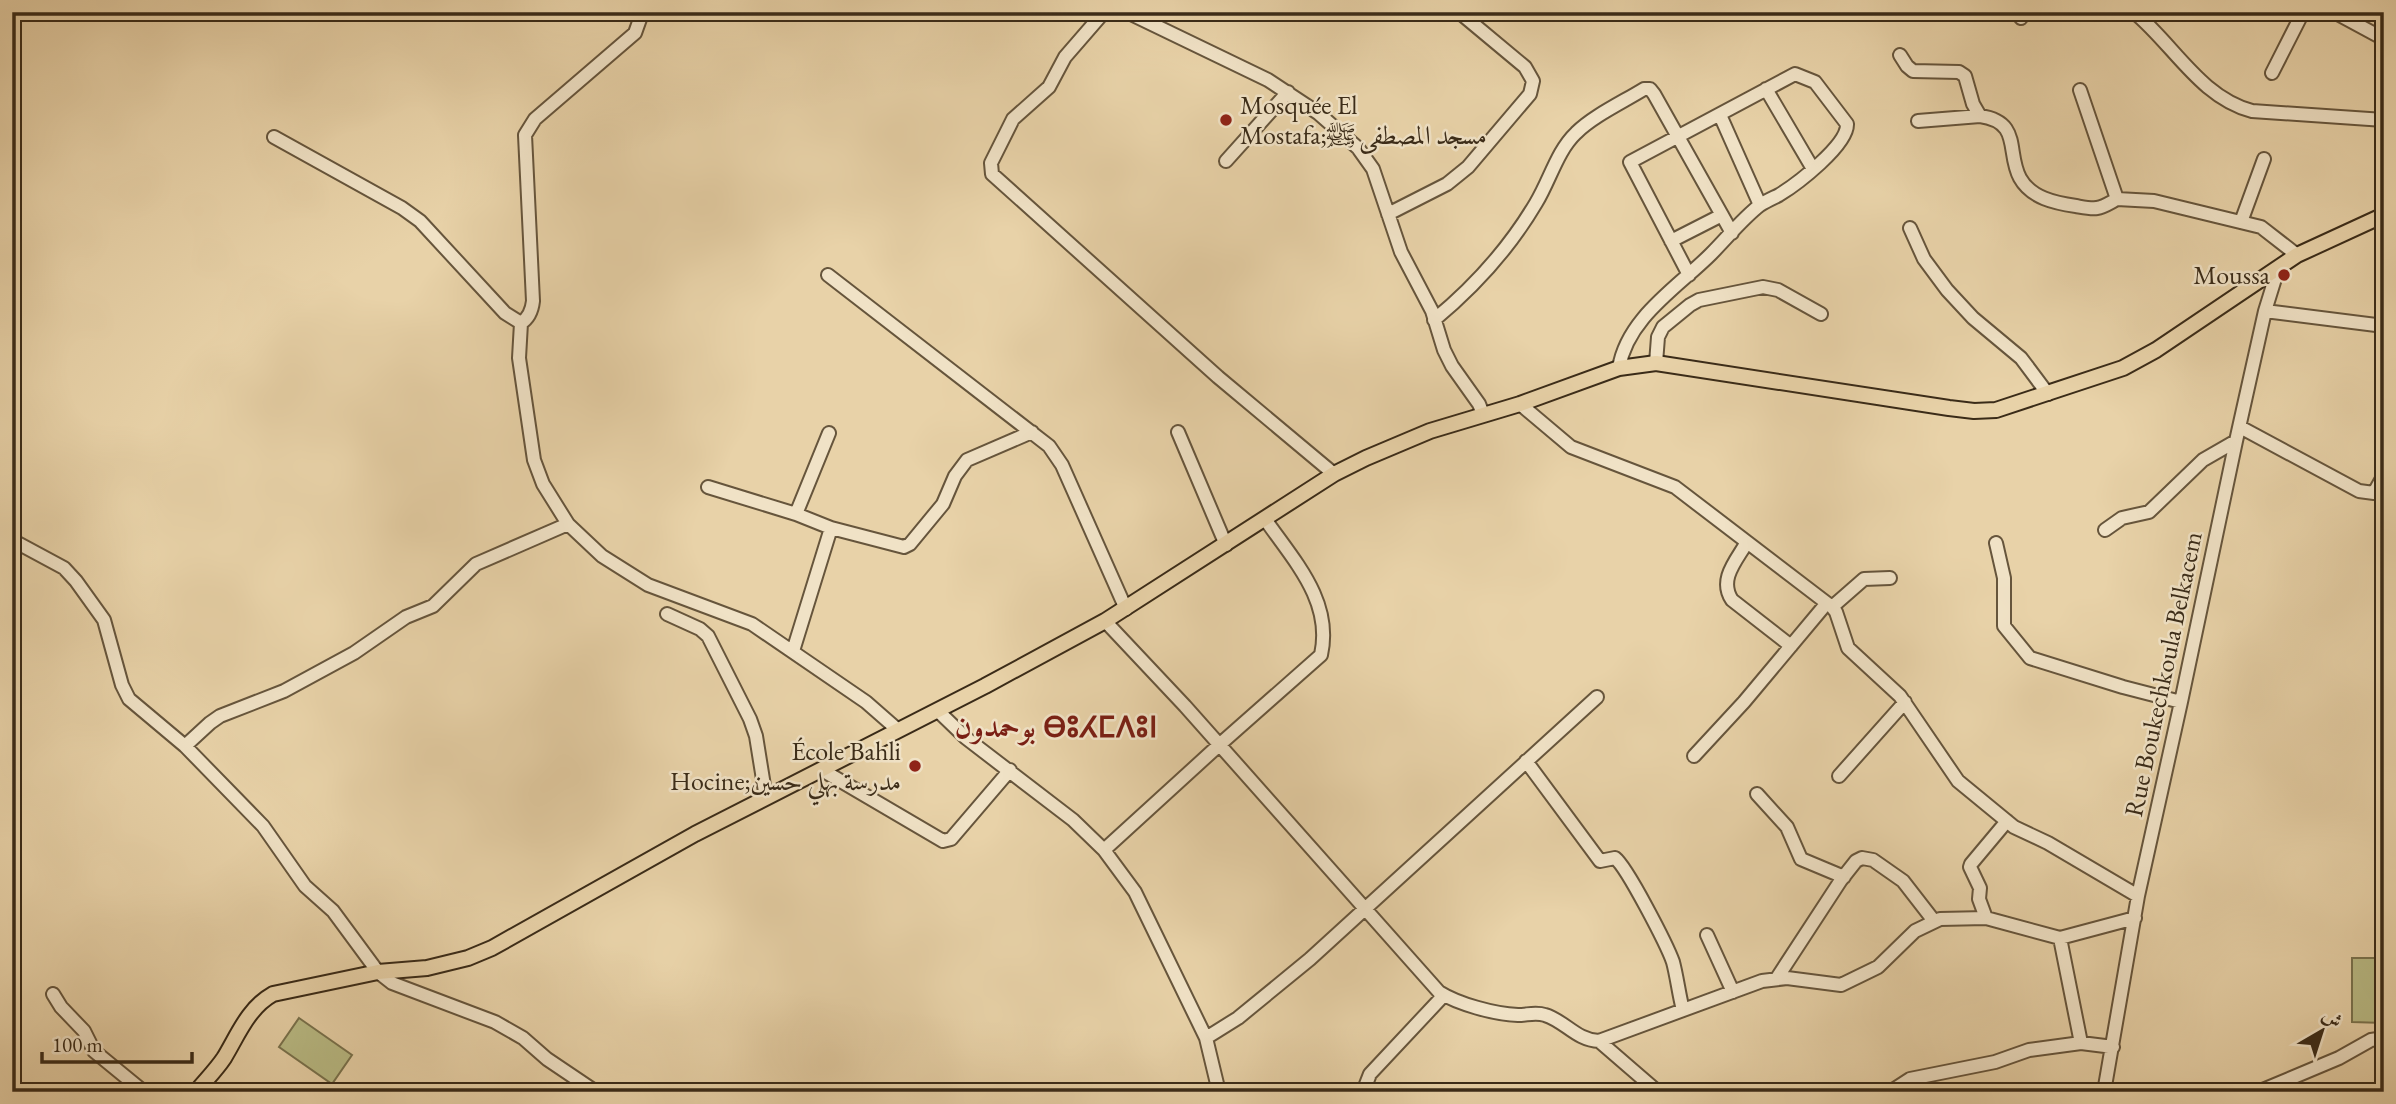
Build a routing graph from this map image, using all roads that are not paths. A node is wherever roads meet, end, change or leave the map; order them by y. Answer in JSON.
{"nodes":[{"id":1,"x":639,"y":12,"type":"edge"},
{"id":2,"x":1104,"y":12,"type":"edge"},
{"id":3,"x":1127,"y":12,"type":"edge"},
{"id":4,"x":1459,"y":12,"type":"edge"},
{"id":5,"x":2134,"y":12,"type":"edge"},
{"id":6,"x":2302,"y":12,"type":"edge"},
{"id":7,"x":2334,"y":12,"type":"edge"},
{"id":8,"x":2384,"y":39,"type":"edge"},
{"id":9,"x":1900,"y":55,"type":"dead end"},
{"id":10,"x":2272,"y":73,"type":"dead end"},
{"id":11,"x":1766,"y":89,"type":"junction"},
{"id":12,"x":2080,"y":90,"type":"dead end"},
{"id":13,"x":1288,"y":92,"type":"junction"},
{"id":14,"x":1720,"y":115,"type":"junction"},
{"id":15,"x":1980,"y":116,"type":"junction"},
{"id":16,"x":2384,"y":120,"type":"edge"},
{"id":17,"x":1918,"y":121,"type":"dead end"},
{"id":18,"x":274,"y":136,"type":"dead end"},
{"id":19,"x":1677,"y":136,"type":"junction"},
{"id":20,"x":2264,"y":159,"type":"dead end"},
{"id":21,"x":1226,"y":161,"type":"dead end"},
{"id":22,"x":1813,"y":169,"type":"junction"},
{"id":23,"x":2117,"y":200,"type":"junction"},
{"id":24,"x":1760,"y":205,"type":"junction"},
{"id":25,"x":1388,"y":214,"type":"junction"},
{"id":26,"x":1722,"y":215,"type":"junction"},
{"id":27,"x":2384,"y":215,"type":"edge"},
{"id":28,"x":2241,"y":222,"type":"junction"},
{"id":29,"x":1910,"y":228,"type":"dead end"},
{"id":30,"x":1732,"y":233,"type":"junction"},
{"id":31,"x":1671,"y":241,"type":"junction"},
{"id":32,"x":2297,"y":255,"type":"junction"},
{"id":33,"x":2278,"y":269,"type":"junction"},
{"id":34,"x":828,"y":275,"type":"dead end"},
{"id":35,"x":1689,"y":275,"type":"junction"},
{"id":36,"x":2265,"y":311,"type":"junction"},
{"id":37,"x":1821,"y":314,"type":"dead end"},
{"id":38,"x":1434,"y":320,"type":"junction"},
{"id":39,"x":521,"y":323,"type":"junction"},
{"id":40,"x":2384,"y":326,"type":"edge"},
{"id":41,"x":1656,"y":363,"type":"junction"},
{"id":42,"x":1619,"y":368,"type":"junction"},
{"id":43,"x":2048,"y":394,"type":"junction"},
{"id":44,"x":1520,"y":404,"type":"junction"},
{"id":45,"x":1483,"y":414,"type":"junction"},
{"id":46,"x":2240,"y":427,"type":"junction"},
{"id":47,"x":1032,"y":432,"type":"junction"},
{"id":48,"x":1178,"y":432,"type":"dead end"},
{"id":49,"x":829,"y":433,"type":"dead end"},
{"id":50,"x":2235,"y":441,"type":"junction"},
{"id":51,"x":1334,"y":474,"type":"junction"},
{"id":52,"x":2384,"y":475,"type":"edge"},
{"id":53,"x":708,"y":487,"type":"dead end"},
{"id":54,"x":796,"y":514,"type":"junction"},
{"id":55,"x":1265,"y":519,"type":"junction"},
{"id":56,"x":568,"y":524,"type":"junction"},
{"id":57,"x":831,"y":528,"type":"junction"},
{"id":58,"x":2105,"y":530,"type":"dead end"},
{"id":59,"x":12,"y":540,"type":"edge"},
{"id":60,"x":1747,"y":542,"type":"junction"},
{"id":61,"x":1996,"y":542,"type":"dead end"},
{"id":62,"x":1226,"y":545,"type":"junction"},
{"id":63,"x":1891,"y":578,"type":"dead end"},
{"id":64,"x":1829,"y":606,"type":"junction"},
{"id":65,"x":1126,"y":609,"type":"junction"},
{"id":66,"x":667,"y":614,"type":"dead end"},
{"id":67,"x":1105,"y":621,"type":"junction"},
{"id":68,"x":1791,"y":646,"type":"junction"},
{"id":69,"x":793,"y":652,"type":"junction"},
{"id":70,"x":1597,"y":696,"type":"dead end"},
{"id":71,"x":1905,"y":702,"type":"junction"},
{"id":72,"x":2181,"y":702,"type":"junction"},
{"id":73,"x":938,"y":711,"type":"junction"},
{"id":74,"x":898,"y":730,"type":"junction"},
{"id":75,"x":186,"y":746,"type":"junction"},
{"id":76,"x":1218,"y":746,"type":"junction"},
{"id":77,"x":1694,"y":756,"type":"dead end"},
{"id":78,"x":1525,"y":761,"type":"junction"},
{"id":79,"x":822,"y":770,"type":"junction"},
{"id":80,"x":1010,"y":770,"type":"junction"},
{"id":81,"x":1839,"y":776,"type":"dead end"},
{"id":82,"x":1756,"y":794,"type":"dead end"},
{"id":83,"x":766,"y":798,"type":"junction"},
{"id":84,"x":2007,"y":821,"type":"junction"},
{"id":85,"x":1104,"y":850,"type":"junction"},
{"id":86,"x":1844,"y":877,"type":"junction"},
{"id":87,"x":2137,"y":896,"type":"junction"},
{"id":88,"x":1366,"y":909,"type":"junction"},
{"id":89,"x":1986,"y":918,"type":"junction"},
{"id":90,"x":2135,"y":918,"type":"junction"},
{"id":91,"x":1934,"y":921,"type":"junction"},
{"id":92,"x":1707,"y":935,"type":"dead end"},
{"id":93,"x":2060,"y":938,"type":"junction"},
{"id":94,"x":378,"y":972,"type":"junction"},
{"id":95,"x":1777,"y":978,"type":"junction"},
{"id":96,"x":1733,"y":992,"type":"junction"},
{"id":97,"x":53,"y":994,"type":"dead end"},
{"id":98,"x":1444,"y":995,"type":"junction"},
{"id":99,"x":1683,"y":1010,"type":"junction"},
{"id":100,"x":1206,"y":1038,"type":"junction"},
{"id":101,"x":2384,"y":1038,"type":"edge"},
{"id":102,"x":1599,"y":1041,"type":"junction"},
{"id":103,"x":2081,"y":1043,"type":"junction"},
{"id":104,"x":2113,"y":1047,"type":"junction"},
{"id":105,"x":144,"y":1092,"type":"edge"},
{"id":106,"x":196,"y":1092,"type":"edge"},
{"id":107,"x":596,"y":1092,"type":"edge"},
{"id":108,"x":1219,"y":1092,"type":"edge"},
{"id":109,"x":1363,"y":1092,"type":"edge"},
{"id":110,"x":1658,"y":1092,"type":"edge"},
{"id":111,"x":1889,"y":1092,"type":"edge"},
{"id":112,"x":2104,"y":1092,"type":"edge"},
{"id":113,"x":2258,"y":1092,"type":"edge"}],
"edges":[{"from":1,"to":39,"type":"street"},
{"from":2,"to":51,"type":"street"},
{"from":3,"to":13,"type":"street"},
{"from":4,"to":25,"type":"street"},
{"from":5,"to":16,"type":"street"},
{"from":6,"to":10,"type":"street"},
{"from":7,"to":8,"type":"street"},
{"from":9,"to":15,"type":"street"},
{"from":11,"to":14,"type":"street"},
{"from":11,"to":22,"type":"street"},
{"from":11,"to":22,"type":"street"},
{"from":12,"to":23,"type":"street"},
{"from":13,"to":21,"type":"street"},
{"from":13,"to":25,"type":"street"},
{"from":14,"to":19,"type":"street"},
{"from":14,"to":24,"type":"street"},
{"from":15,"to":17,"type":"street"},
{"from":15,"to":23,"type":"street"},
{"from":18,"to":39,"type":"street"},
{"from":19,"to":26,"type":"street"},
{"from":19,"to":31,"type":"street"},
{"from":19,"to":38,"type":"street"},
{"from":20,"to":28,"type":"street"},
{"from":22,"to":24,"type":"street"},
{"from":23,"to":28,"type":"street"},
{"from":24,"to":30,"type":"street"},
{"from":25,"to":38,"type":"street"},
{"from":26,"to":30,"type":"street"},
{"from":26,"to":31,"type":"street"},
{"from":27,"to":32,"type":"main road"},
{"from":28,"to":32,"type":"street"},
{"from":29,"to":43,"type":"street"},
{"from":30,"to":35,"type":"street"},
{"from":31,"to":35,"type":"street"},
{"from":32,"to":33,"type":"main road"},
{"from":33,"to":36,"type":"street","name":"Rue Boukechkoula Belkacem"},
{"from":33,"to":43,"type":"main road"},
{"from":34,"to":47,"type":"street"},
{"from":35,"to":42,"type":"street"},
{"from":36,"to":40,"type":"street"},
{"from":36,"to":46,"type":"street","name":"Rue Boukechkoula Belkacem"},
{"from":37,"to":41,"type":"street"},
{"from":38,"to":45,"type":"street"},
{"from":39,"to":56,"type":"street"},
{"from":41,"to":42,"type":"main road"},
{"from":41,"to":43,"type":"main road"},
{"from":42,"to":44,"type":"main road"},
{"from":44,"to":45,"type":"main road"},
{"from":44,"to":60,"type":"street"},
{"from":45,"to":51,"type":"main road"},
{"from":46,"to":50,"type":"street","name":"Rue Boukechkoula Belkacem"},
{"from":46,"to":52,"type":"street"},
{"from":47,"to":57,"type":"street"},
{"from":47,"to":65,"type":"street"},
{"from":48,"to":62,"type":"street"},
{"from":49,"to":54,"type":"street"},
{"from":50,"to":58,"type":"street"},
{"from":50,"to":72,"type":"street","name":"Rue Boukechkoula Belkacem"},
{"from":51,"to":55,"type":"main road"},
{"from":53,"to":54,"type":"street"},
{"from":54,"to":57,"type":"street"},
{"from":55,"to":62,"type":"main road"},
{"from":55,"to":76,"type":"street"},
{"from":56,"to":69,"type":"street"},
{"from":56,"to":75,"type":"street"},
{"from":57,"to":69,"type":"street"},
{"from":59,"to":75,"type":"street"},
{"from":60,"to":64,"type":"street"},
{"from":60,"to":68,"type":"street"},
{"from":61,"to":72,"type":"street"},
{"from":62,"to":65,"type":"main road"},
{"from":63,"to":64,"type":"street"},
{"from":64,"to":68,"type":"street"},
{"from":64,"to":71,"type":"street"},
{"from":65,"to":67,"type":"main road"},
{"from":66,"to":83,"type":"street"},
{"from":67,"to":73,"type":"main road"},
{"from":67,"to":76,"type":"street"},
{"from":68,"to":77,"type":"street"},
{"from":69,"to":74,"type":"street"},
{"from":70,"to":78,"type":"street"},
{"from":71,"to":81,"type":"street"},
{"from":71,"to":84,"type":"street"},
{"from":72,"to":87,"type":"street","name":"Rue Boukechkoula Belkacem"},
{"from":73,"to":74,"type":"main road"},
{"from":73,"to":80,"type":"street"},
{"from":74,"to":79,"type":"main road"},
{"from":75,"to":94,"type":"street"},
{"from":76,"to":85,"type":"street"},
{"from":76,"to":88,"type":"street"},
{"from":78,"to":88,"type":"street"},
{"from":78,"to":99,"type":"street"},
{"from":79,"to":80,"type":"street"},
{"from":79,"to":83,"type":"main road"},
{"from":80,"to":85,"type":"street"},
{"from":82,"to":86,"type":"street"},
{"from":83,"to":94,"type":"main road"},
{"from":84,"to":87,"type":"street"},
{"from":84,"to":89,"type":"street"},
{"from":85,"to":100,"type":"street"},
{"from":86,"to":91,"type":"street"},
{"from":86,"to":95,"type":"street"},
{"from":87,"to":90,"type":"street","name":"Rue Boukechkoula Belkacem"},
{"from":88,"to":98,"type":"street"},
{"from":88,"to":100,"type":"street"},
{"from":89,"to":91,"type":"street"},
{"from":89,"to":93,"type":"street"},
{"from":90,"to":93,"type":"street"},
{"from":90,"to":104,"type":"street","name":"Rue Boukechkoula Belkacem"},
{"from":91,"to":95,"type":"street"},
{"from":92,"to":96,"type":"street"},
{"from":93,"to":103,"type":"street"},
{"from":94,"to":106,"type":"main road"},
{"from":94,"to":107,"type":"street"},
{"from":95,"to":96,"type":"street"},
{"from":96,"to":99,"type":"street"},
{"from":97,"to":105,"type":"street"},
{"from":98,"to":102,"type":"street"},
{"from":98,"to":109,"type":"street"},
{"from":99,"to":102,"type":"street"},
{"from":100,"to":108,"type":"street"},
{"from":101,"to":113,"type":"street"},
{"from":102,"to":110,"type":"street"},
{"from":103,"to":104,"type":"street"},
{"from":103,"to":111,"type":"street"},
{"from":104,"to":112,"type":"street","name":"Rue Boukechkoula Belkacem"}]}
